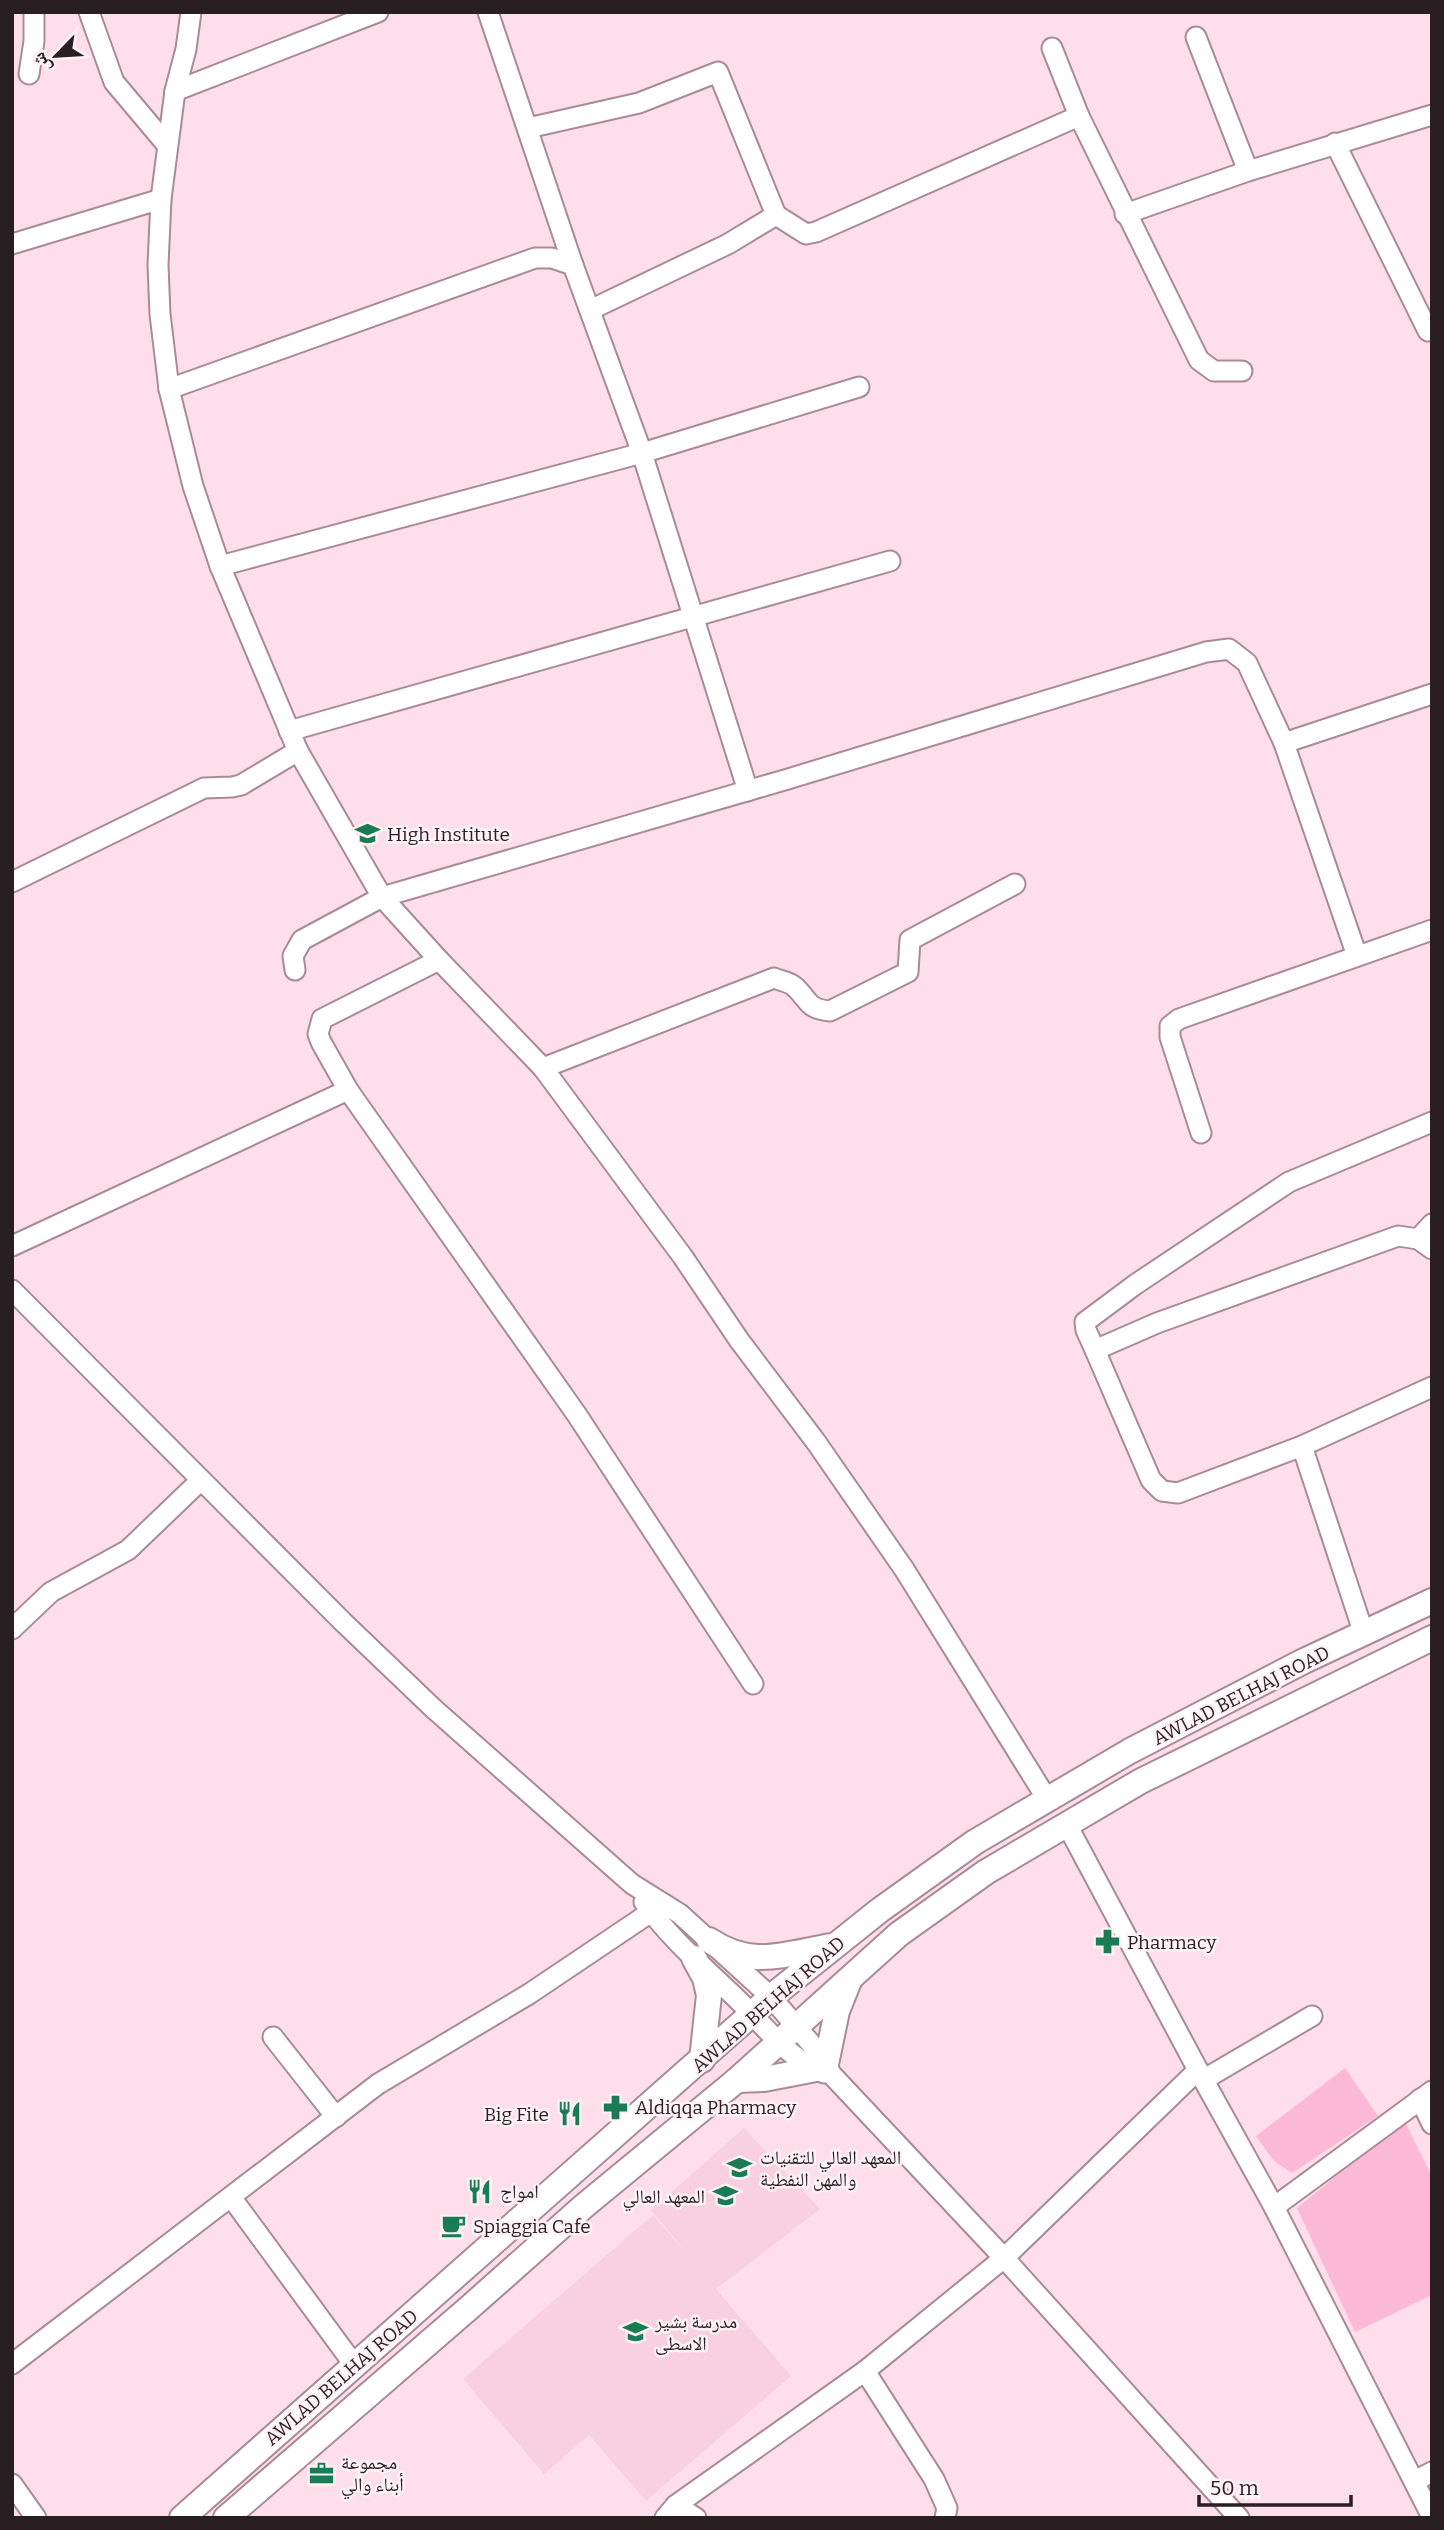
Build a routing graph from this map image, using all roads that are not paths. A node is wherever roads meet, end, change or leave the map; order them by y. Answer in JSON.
{"nodes":[{"id":1,"x":34,"y":12,"type":"edge"},
{"id":2,"x":89,"y":12,"type":"edge"},
{"id":3,"x":191,"y":12,"type":"edge"},
{"id":4,"x":378,"y":12,"type":"edge"},
{"id":5,"x":488,"y":12,"type":"edge"},
{"id":6,"x":1196,"y":37,"type":"dead end"},
{"id":7,"x":1052,"y":48,"type":"dead end"},
{"id":8,"x":29,"y":74,"type":"dead end"},
{"id":9,"x":175,"y":91,"type":"junction"},
{"id":10,"x":1432,"y":115,"type":"edge"},
{"id":11,"x":1079,"y":116,"type":"junction"},
{"id":12,"x":528,"y":128,"type":"junction"},
{"id":13,"x":1335,"y":143,"type":"junction"},
{"id":14,"x":167,"y":145,"type":"junction"},
{"id":15,"x":1248,"y":171,"type":"junction"},
{"id":16,"x":161,"y":199,"type":"junction"},
{"id":17,"x":1125,"y":214,"type":"junction"},
{"id":18,"x":776,"y":215,"type":"junction"},
{"id":19,"x":12,"y":244,"type":"edge"},
{"id":20,"x":573,"y":265,"type":"junction"},
{"id":21,"x":590,"y":310,"type":"junction"},
{"id":22,"x":1428,"y":331,"type":"dead end"},
{"id":23,"x":1242,"y":371,"type":"dead end"},
{"id":24,"x":859,"y":387,"type":"dead end"},
{"id":25,"x":169,"y":389,"type":"junction"},
{"id":26,"x":642,"y":453,"type":"junction"},
{"id":27,"x":890,"y":561,"type":"dead end"},
{"id":28,"x":220,"y":566,"type":"junction"},
{"id":29,"x":693,"y":617,"type":"junction"},
{"id":30,"x":1432,"y":694,"type":"edge"},
{"id":31,"x":289,"y":731,"type":"junction"},
{"id":32,"x":1284,"y":743,"type":"junction"},
{"id":33,"x":298,"y":751,"type":"junction"},
{"id":34,"x":748,"y":791,"type":"junction"},
{"id":35,"x":12,"y":882,"type":"edge"},
{"id":36,"x":1015,"y":884,"type":"dead end"},
{"id":37,"x":382,"y":897,"type":"junction"},
{"id":38,"x":1432,"y":930,"type":"edge"},
{"id":39,"x":1357,"y":956,"type":"junction"},
{"id":40,"x":439,"y":960,"type":"junction"},
{"id":41,"x":295,"y":970,"type":"dead end"},
{"id":42,"x":543,"y":1068,"type":"junction"},
{"id":43,"x":348,"y":1090,"type":"junction"},
{"id":44,"x":1432,"y":1122,"type":"edge"},
{"id":45,"x":1201,"y":1133,"type":"dead end"},
{"id":46,"x":1432,"y":1224,"type":"edge"},
{"id":47,"x":1425,"y":1244,"type":"edge"},
{"id":48,"x":12,"y":1246,"type":"edge"},
{"id":49,"x":12,"y":1290,"type":"edge"},
{"id":50,"x":1095,"y":1350,"type":"junction"},
{"id":51,"x":1432,"y":1387,"type":"edge"},
{"id":52,"x":1301,"y":1446,"type":"junction"},
{"id":53,"x":201,"y":1480,"type":"junction"},
{"id":54,"x":1432,"y":1601,"type":"edge"},
{"id":55,"x":12,"y":1629,"type":"edge"},
{"id":56,"x":1364,"y":1634,"type":"junction"},
{"id":57,"x":1432,"y":1638,"type":"edge"},
{"id":58,"x":753,"y":1684,"type":"dead end"},
{"id":59,"x":1047,"y":1799,"type":"junction"},
{"id":60,"x":1066,"y":1823,"type":"junction"},
{"id":61,"x":632,"y":1884,"type":"junction"},
{"id":62,"x":651,"y":1912,"type":"junction"},
{"id":63,"x":835,"y":1945,"type":"junction"},
{"id":64,"x":702,"y":1949,"type":"junction"},
{"id":65,"x":851,"y":1975,"type":"junction"},
{"id":66,"x":762,"y":2006,"type":"junction"},
{"id":67,"x":1312,"y":2015,"type":"dead end"},
{"id":68,"x":787,"y":2035,"type":"junction"},
{"id":69,"x":273,"y":2037,"type":"dead end"},
{"id":70,"x":702,"y":2060,"type":"junction"},
{"id":71,"x":824,"y":2070,"type":"junction"},
{"id":72,"x":1200,"y":2075,"type":"junction"},
{"id":73,"x":737,"y":2080,"type":"junction"},
{"id":74,"x":1426,"y":2095,"type":"edge"},
{"id":75,"x":336,"y":2117,"type":"junction"},
{"id":76,"x":1432,"y":2124,"type":"edge"},
{"id":77,"x":231,"y":2197,"type":"junction"},
{"id":78,"x":1274,"y":2207,"type":"junction"},
{"id":79,"x":1004,"y":2258,"type":"junction"},
{"id":80,"x":12,"y":2364,"type":"edge"},
{"id":81,"x":355,"y":2365,"type":"junction"},
{"id":82,"x":865,"y":2371,"type":"junction"},
{"id":83,"x":1423,"y":2476,"type":"edge"},
{"id":84,"x":12,"y":2484,"type":"edge"},
{"id":85,"x":670,"y":2511,"type":"edge"},
{"id":86,"x":229,"y":2517,"type":"edge"},
{"id":87,"x":1430,"y":2517,"type":"edge"},
{"id":88,"x":36,"y":2518,"type":"edge"},
{"id":89,"x":182,"y":2518,"type":"edge"},
{"id":90,"x":696,"y":2518,"type":"edge"},
{"id":91,"x":945,"y":2518,"type":"edge"},
{"id":92,"x":1239,"y":2518,"type":"edge"}],
"edges":[{"from":1,"to":8,"type":"street"},
{"from":2,"to":14,"type":"street"},
{"from":3,"to":9,"type":"street"},
{"from":4,"to":9,"type":"street"},
{"from":5,"to":12,"type":"street"},
{"from":6,"to":15,"type":"street"},
{"from":7,"to":11,"type":"street"},
{"from":9,"to":14,"type":"street"},
{"from":10,"to":13,"type":"street"},
{"from":11,"to":17,"type":"street"},
{"from":11,"to":18,"type":"street"},
{"from":12,"to":18,"type":"street"},
{"from":12,"to":20,"type":"street"},
{"from":13,"to":15,"type":"street"},
{"from":13,"to":22,"type":"street"},
{"from":14,"to":16,"type":"street"},
{"from":15,"to":17,"type":"street"},
{"from":16,"to":19,"type":"street"},
{"from":16,"to":25,"type":"street"},
{"from":17,"to":23,"type":"street"},
{"from":18,"to":21,"type":"street"},
{"from":20,"to":21,"type":"street"},
{"from":20,"to":25,"type":"street"},
{"from":21,"to":26,"type":"street"},
{"from":24,"to":26,"type":"street"},
{"from":25,"to":28,"type":"street"},
{"from":26,"to":28,"type":"street"},
{"from":26,"to":29,"type":"street"},
{"from":27,"to":29,"type":"street"},
{"from":28,"to":31,"type":"street"},
{"from":29,"to":31,"type":"street"},
{"from":29,"to":34,"type":"street"},
{"from":30,"to":32,"type":"street"},
{"from":31,"to":33,"type":"street"},
{"from":32,"to":34,"type":"street"},
{"from":32,"to":39,"type":"street"},
{"from":33,"to":35,"type":"street"},
{"from":33,"to":37,"type":"street"},
{"from":34,"to":37,"type":"street"},
{"from":36,"to":42,"type":"street"},
{"from":37,"to":40,"type":"street"},
{"from":37,"to":41,"type":"street"},
{"from":38,"to":39,"type":"street"},
{"from":39,"to":45,"type":"street"},
{"from":40,"to":42,"type":"street"},
{"from":40,"to":43,"type":"street"},
{"from":42,"to":59,"type":"street"},
{"from":43,"to":48,"type":"street"},
{"from":43,"to":58,"type":"street"},
{"from":44,"to":50,"type":"street"},
{"from":46,"to":47,"type":"street"},
{"from":47,"to":50,"type":"street"},
{"from":49,"to":53,"type":"street"},
{"from":50,"to":52,"type":"street"},
{"from":51,"to":52,"type":"street"},
{"from":52,"to":56,"type":"street"},
{"from":53,"to":55,"type":"street"},
{"from":53,"to":61,"type":"street"},
{"from":54,"to":56,"type":"main road","name":"AWLAD BELHAJ ROAD"},
{"from":56,"to":59,"type":"main road","name":"AWLAD BELHAJ ROAD"},
{"from":57,"to":60,"type":"main road","name":"AWLAD BELHAJ ROAD"},
{"from":59,"to":63,"type":"main road","name":"AWLAD BELHAJ ROAD"},
{"from":60,"to":65,"type":"main road","name":"AWLAD BELHAJ ROAD"},
{"from":60,"to":72,"type":"street"},
{"from":61,"to":62,"type":"street"},
{"from":61,"to":64,"type":"street"},
{"from":62,"to":64,"type":"street"},
{"from":62,"to":75,"type":"street"},
{"from":63,"to":64,"type":"main road"},
{"from":63,"to":66,"type":"main road","name":"AWLAD BELHAJ ROAD"},
{"from":64,"to":66,"type":"street"},
{"from":64,"to":70,"type":"main road"},
{"from":65,"to":68,"type":"main road","name":"AWLAD BELHAJ ROAD"},
{"from":65,"to":71,"type":"main road"},
{"from":66,"to":68,"type":"street"},
{"from":66,"to":70,"type":"main road","name":"AWLAD BELHAJ ROAD"},
{"from":67,"to":72,"type":"street"},
{"from":68,"to":71,"type":"street"},
{"from":68,"to":73,"type":"main road","name":"AWLAD BELHAJ ROAD"},
{"from":69,"to":75,"type":"street"},
{"from":70,"to":81,"type":"main road","name":"AWLAD BELHAJ ROAD"},
{"from":71,"to":73,"type":"main road"},
{"from":71,"to":79,"type":"street"},
{"from":72,"to":78,"type":"street"},
{"from":72,"to":79,"type":"street"},
{"from":73,"to":86,"type":"main road","name":"AWLAD BELHAJ ROAD"},
{"from":74,"to":76,"type":"street"},
{"from":74,"to":78,"type":"street"},
{"from":75,"to":77,"type":"street"},
{"from":77,"to":80,"type":"street"},
{"from":77,"to":81,"type":"street"},
{"from":78,"to":83,"type":"street"},
{"from":79,"to":82,"type":"street"},
{"from":79,"to":92,"type":"street"},
{"from":81,"to":89,"type":"main road","name":"AWLAD BELHAJ ROAD"},
{"from":82,"to":85,"type":"street"},
{"from":82,"to":91,"type":"street"},
{"from":83,"to":87,"type":"street"},
{"from":84,"to":88,"type":"street"},
{"from":85,"to":90,"type":"street"}]}
